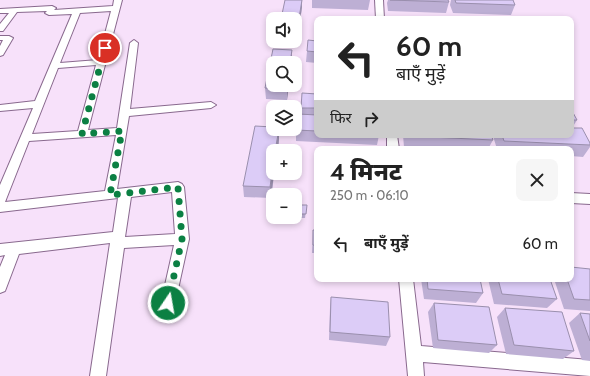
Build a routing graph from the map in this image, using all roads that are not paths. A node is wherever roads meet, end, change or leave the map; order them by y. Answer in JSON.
{"nodes":[{"id":1,"x":379,"y":0,"type":"edge"},
{"id":2,"x":54,"y":4,"type":"edge"},
{"id":3,"x":117,"y":4,"type":"edge"},
{"id":4,"x":15,"y":10,"type":"junction"},
{"id":5,"x":0,"y":11,"type":"edge"},
{"id":6,"x":77,"y":11,"type":"junction"},
{"id":7,"x":380,"y":16,"type":"edge"},
{"id":8,"x":0,"y":29,"type":"edge"},
{"id":9,"x":0,"y":38,"type":"edge"},
{"id":10,"x":134,"y":43,"type":"dead end"},
{"id":11,"x":0,"y":53,"type":"edge"},
{"id":12,"x":101,"y":62,"type":"junction"},
{"id":13,"x":55,"y":66,"type":"junction"},
{"id":14,"x":39,"y":104,"type":"junction"},
{"id":15,"x":211,"y":105,"type":"dead end"},
{"id":16,"x":0,"y":108,"type":"edge"},
{"id":17,"x":125,"y":113,"type":"junction"},
{"id":18,"x":122,"y":131,"type":"junction"},
{"id":19,"x":82,"y":134,"type":"junction"},
{"id":20,"x":25,"y":138,"type":"junction"},
{"id":21,"x":125,"y":193,"type":"junction"},
{"id":22,"x":110,"y":195,"type":"junction"},
{"id":23,"x":574,"y":198,"type":"edge"},
{"id":24,"x":590,"y":199,"type":"edge"},
{"id":25,"x":0,"y":200,"type":"edge"},
{"id":26,"x":0,"y":207,"type":"edge"},
{"id":27,"x":182,"y":239,"type":"junction"},
{"id":28,"x":118,"y":240,"type":"junction"},
{"id":29,"x":14,"y":248,"type":"junction"},
{"id":30,"x":0,"y":250,"type":"edge"},
{"id":31,"x":406,"y":282,"type":"edge"},
{"id":32,"x":0,"y":286,"type":"edge"},
{"id":33,"x":168,"y":303,"type":"dead end"},
{"id":34,"x":414,"y":353,"type":"junction"},
{"id":35,"x":590,"y":368,"type":"edge"},
{"id":36,"x":98,"y":376,"type":"edge"},
{"id":37,"x":416,"y":376,"type":"edge"}],
"edges":[{"from":1,"to":7,"type":"street"},
{"from":2,"to":4,"type":"street"},
{"from":2,"to":6,"type":"street"},
{"from":3,"to":6,"type":"street"},
{"from":3,"to":12,"type":"street"},
{"from":4,"to":5,"type":"street"},
{"from":4,"to":8,"type":"street"},
{"from":6,"to":13,"type":"street"},
{"from":9,"to":11,"type":"street"},
{"from":10,"to":17,"type":"street"},
{"from":12,"to":13,"type":"street"},
{"from":12,"to":19,"type":"street"},
{"from":13,"to":14,"type":"street"},
{"from":14,"to":16,"type":"street"},
{"from":14,"to":20,"type":"street"},
{"from":15,"to":17,"type":"street"},
{"from":17,"to":18,"type":"street"},
{"from":18,"to":19,"type":"street"},
{"from":18,"to":22,"type":"street"},
{"from":19,"to":20,"type":"street"},
{"from":20,"to":25,"type":"street"},
{"from":21,"to":22,"type":"street"},
{"from":21,"to":27,"type":"street"},
{"from":21,"to":28,"type":"street"},
{"from":22,"to":26,"type":"street"},
{"from":23,"to":24,"type":"street"},
{"from":27,"to":28,"type":"street"},
{"from":27,"to":33,"type":"street"},
{"from":28,"to":29,"type":"street"},
{"from":28,"to":36,"type":"street"},
{"from":29,"to":30,"type":"street"},
{"from":29,"to":32,"type":"street"},
{"from":31,"to":34,"type":"street"},
{"from":34,"to":35,"type":"street"},
{"from":34,"to":37,"type":"street"}]}
